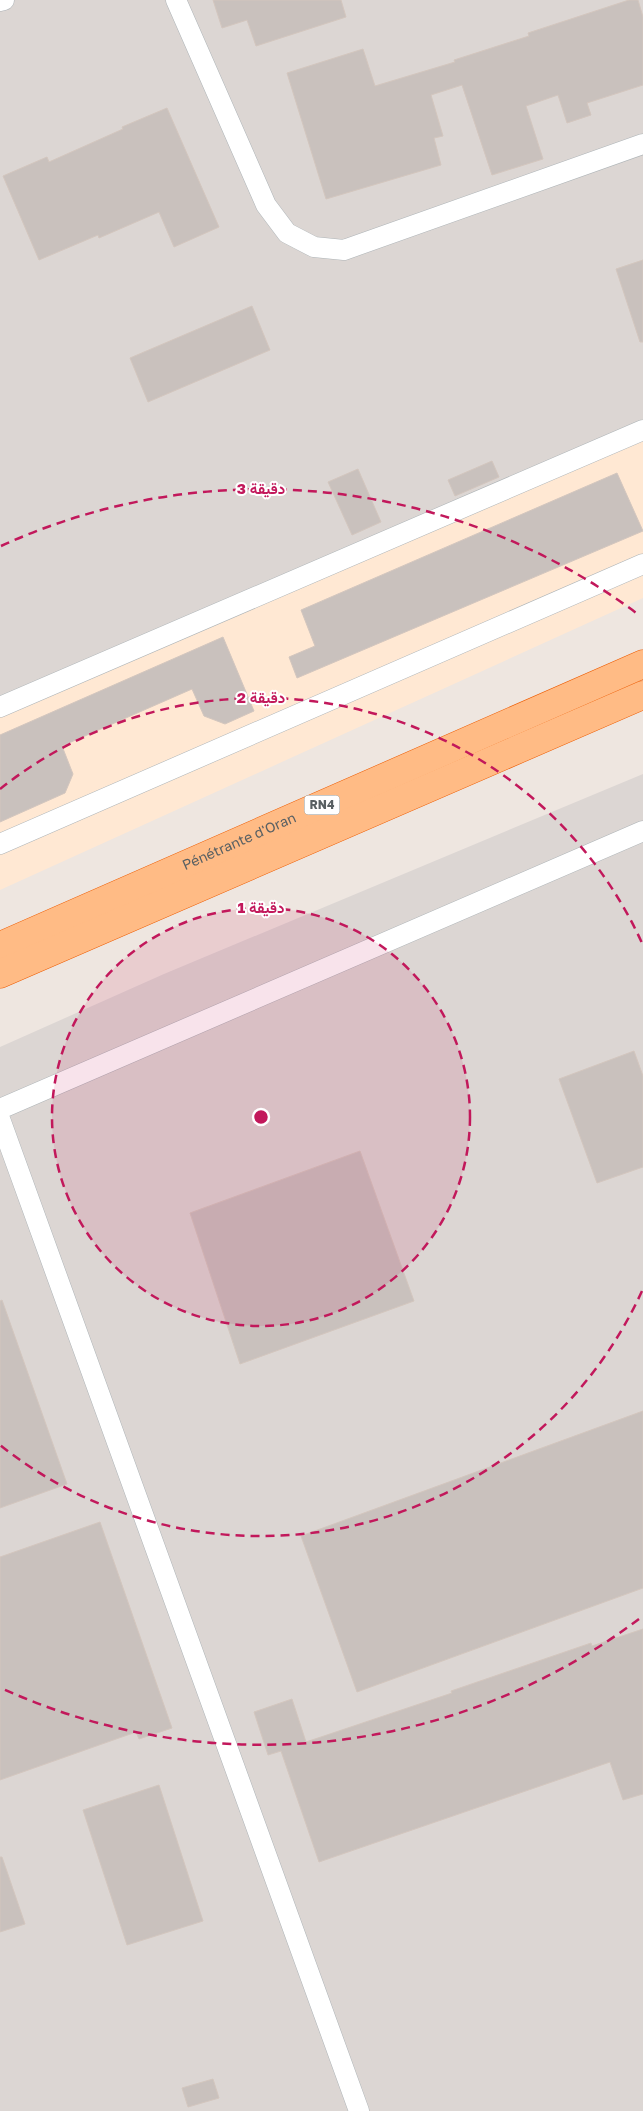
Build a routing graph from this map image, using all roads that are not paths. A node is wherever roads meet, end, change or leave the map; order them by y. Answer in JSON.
{"nodes":[{"id":1,"x":4,"y":0,"type":"edge"},
{"id":2,"x":176,"y":0,"type":"edge"},
{"id":3,"x":0,"y":1,"type":"edge"},
{"id":4,"x":643,"y":144,"type":"edge"},
{"id":5,"x":643,"y":430,"type":"edge"},
{"id":6,"x":643,"y":564,"type":"edge"},
{"id":7,"x":643,"y":664,"type":"edge"},
{"id":8,"x":643,"y":695,"type":"edge"},
{"id":9,"x":0,"y":706,"type":"edge"},
{"id":10,"x":643,"y":831,"type":"edge"},
{"id":11,"x":0,"y":844,"type":"edge"},
{"id":12,"x":0,"y":946,"type":"edge"},
{"id":13,"x":0,"y":974,"type":"edge"},
{"id":14,"x":0,"y":1109,"type":"edge"},
{"id":15,"x":0,"y":1119,"type":"edge"},
{"id":16,"x":359,"y":2111,"type":"edge"}],
"edges":[{"from":1,"to":3,"type":"street"},
{"from":2,"to":4,"type":"street"},
{"from":5,"to":9,"type":"street"},
{"from":6,"to":11,"type":"street"},
{"from":7,"to":12,"type":"highway","name":"Pénétrante d'Oran","number":"RN4"},
{"from":8,"to":13,"type":"highway","name":"Pénétrante d'Oran","number":"RN4"},
{"from":10,"to":14,"type":"street"},
{"from":15,"to":16,"type":"street"}]}
